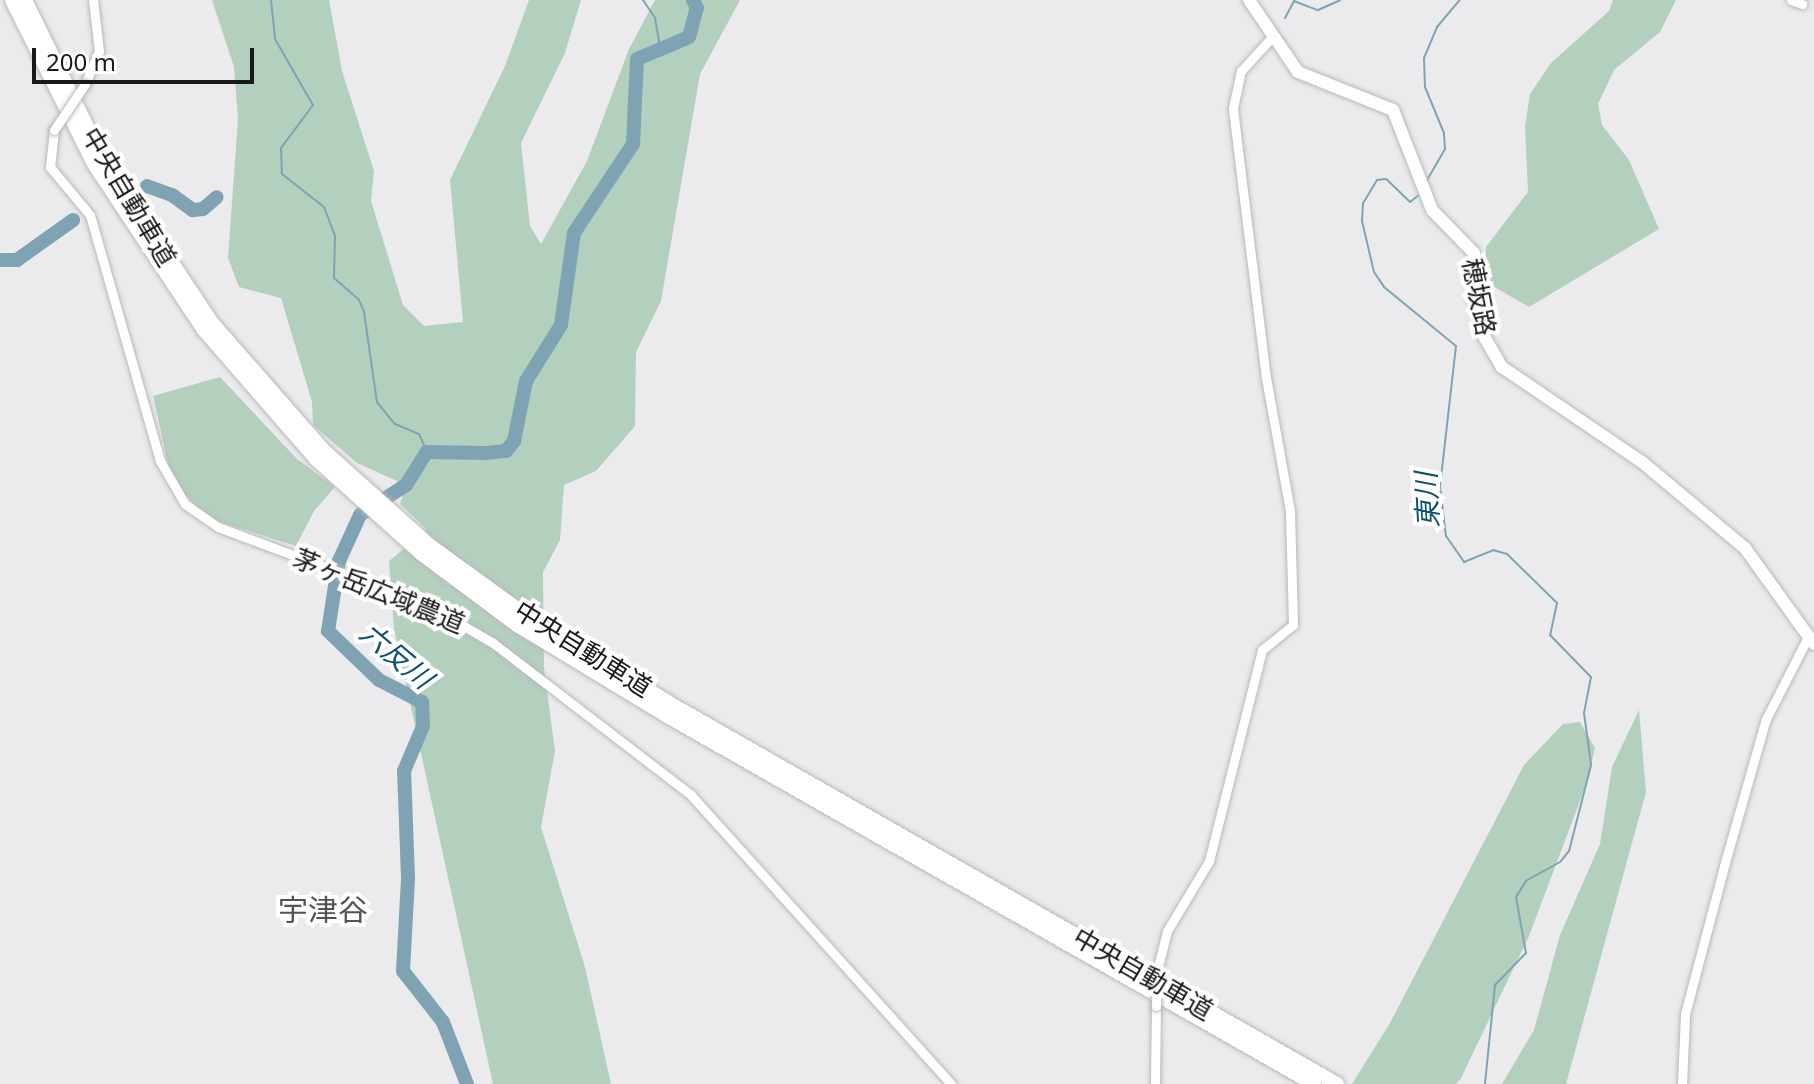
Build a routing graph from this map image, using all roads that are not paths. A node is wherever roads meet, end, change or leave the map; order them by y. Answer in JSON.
{"nodes":[{"id":1,"x":12,"y":0,"type":"edge"},
{"id":2,"x":25,"y":0,"type":"edge"},
{"id":3,"x":93,"y":0,"type":"edge"},
{"id":4,"x":1249,"y":0,"type":"edge"},
{"id":5,"x":1791,"y":0,"type":"edge"},
{"id":6,"x":1802,"y":4,"type":"dead end"},
{"id":7,"x":1273,"y":36,"type":"junction"},
{"id":8,"x":320,"y":455,"type":"junction"},
{"id":9,"x":425,"y":550,"type":"junction"},
{"id":10,"x":1811,"y":640,"type":"edge"},
{"id":11,"x":951,"y":1084,"type":"edge"},
{"id":12,"x":1155,"y":1084,"type":"edge"},
{"id":13,"x":1314,"y":1084,"type":"edge"},
{"id":14,"x":1337,"y":1084,"type":"edge"},
{"id":15,"x":1682,"y":1084,"type":"edge"}],
"edges":[{"from":1,"to":8,"type":"highway","name":"中央自動車道"},
{"from":2,"to":8,"type":"highway","name":"中央自動車道"},
{"from":3,"to":11,"type":"street","name":"茅ヶ岳広域農道","bridge":true},
{"from":4,"to":7,"type":"main road","name":"穂坂路"},
{"from":5,"to":6,"type":"street"},
{"from":7,"to":10,"type":"main road","name":"穂坂路"},
{"from":7,"to":12,"type":"street","bridge":true},
{"from":8,"to":9,"type":"highway","name":"中央自動車道"},
{"from":9,"to":13,"type":"highway","name":"中央自動車道"},
{"from":9,"to":14,"type":"highway","name":"中央自動車道"},
{"from":10,"to":15,"type":"street"}]}
